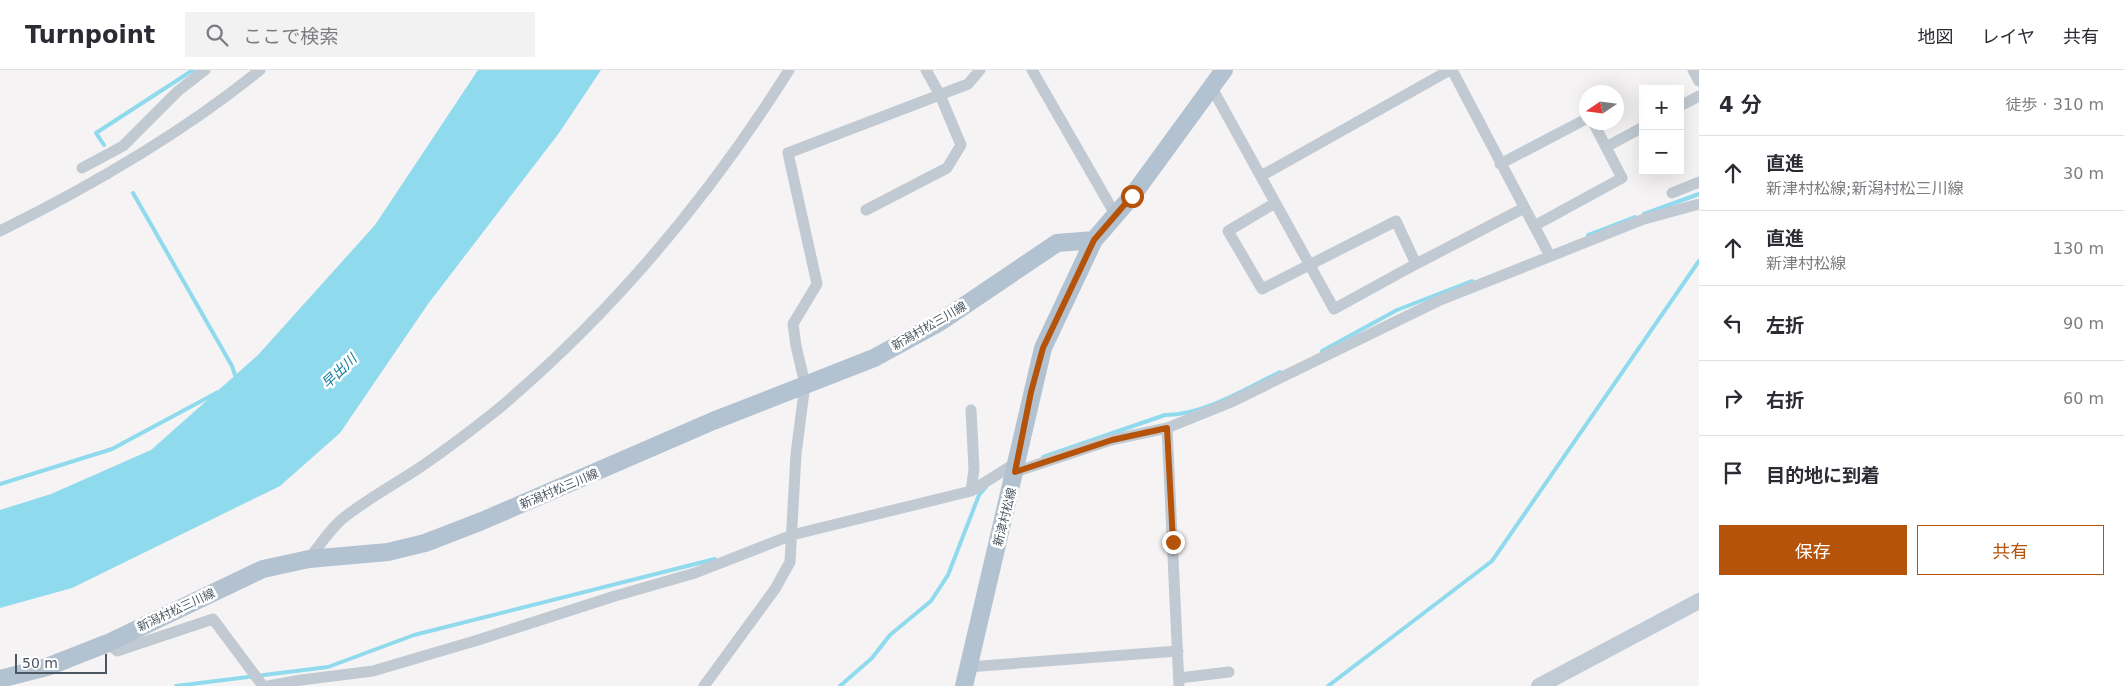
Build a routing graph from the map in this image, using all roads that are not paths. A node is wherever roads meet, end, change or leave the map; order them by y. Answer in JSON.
{"nodes":[{"id":1,"x":205,"y":70,"type":"edge"},
{"id":2,"x":260,"y":70,"type":"edge"},
{"id":3,"x":789,"y":70,"type":"edge"},
{"id":4,"x":926,"y":70,"type":"edge"},
{"id":5,"x":980,"y":70,"type":"edge"},
{"id":6,"x":1032,"y":70,"type":"edge"},
{"id":7,"x":1224,"y":70,"type":"edge"},
{"id":8,"x":1451,"y":70,"type":"edge"},
{"id":9,"x":1693,"y":70,"type":"edge"},
{"id":10,"x":1699,"y":81,"type":"edge"},
{"id":11,"x":1212,"y":88,"type":"junction"},
{"id":12,"x":940,"y":95,"type":"junction"},
{"id":13,"x":1699,"y":96,"type":"edge"},
{"id":14,"x":1684,"y":104,"type":"edge"},
{"id":15,"x":1579,"y":123,"type":"edge"},
{"id":16,"x":1639,"y":129,"type":"edge"},
{"id":17,"x":1597,"y":130,"type":"edge"},
{"id":18,"x":1606,"y":147,"type":"junction"},
{"id":19,"x":1500,"y":164,"type":"junction"},
{"id":20,"x":82,"y":168,"type":"dead end"},
{"id":21,"x":1261,"y":176,"type":"junction"},
{"id":22,"x":1699,"y":182,"type":"edge"},
{"id":23,"x":1672,"y":193,"type":"dead end"},
{"id":24,"x":1275,"y":203,"type":"junction"},
{"id":25,"x":1699,"y":204,"type":"edge"},
{"id":26,"x":1524,"y":208,"type":"junction"},
{"id":27,"x":866,"y":210,"type":"dead end"},
{"id":28,"x":1115,"y":214,"type":"junction"},
{"id":29,"x":1534,"y":226,"type":"junction"},
{"id":30,"x":0,"y":231,"type":"edge"},
{"id":31,"x":1094,"y":240,"type":"junction"},
{"id":32,"x":1550,"y":256,"type":"junction"},
{"id":33,"x":1309,"y":264,"type":"junction"},
{"id":34,"x":1416,"y":264,"type":"junction"},
{"id":35,"x":805,"y":384,"type":"junction"},
{"id":36,"x":971,"y":410,"type":"dead end"},
{"id":37,"x":1167,"y":428,"type":"junction"},
{"id":38,"x":1016,"y":467,"type":"junction"},
{"id":39,"x":971,"y":491,"type":"junction"},
{"id":40,"x":792,"y":535,"type":"junction"},
{"id":41,"x":309,"y":559,"type":"junction"},
{"id":42,"x":1699,"y":601,"type":"edge"},
{"id":43,"x":108,"y":642,"type":"junction"},
{"id":44,"x":1178,"y":651,"type":"junction"},
{"id":45,"x":968,"y":667,"type":"junction"},
{"id":46,"x":1228,"y":672,"type":"dead end"},
{"id":47,"x":0,"y":679,"type":"edge"},
{"id":48,"x":1179,"y":682,"type":"edge"},
{"id":49,"x":264,"y":686,"type":"edge"},
{"id":50,"x":268,"y":686,"type":"edge"},
{"id":51,"x":704,"y":686,"type":"edge"},
{"id":52,"x":964,"y":686,"type":"edge"},
{"id":53,"x":1539,"y":686,"type":"edge"}],
"edges":[{"from":1,"to":20,"type":"street"},
{"from":2,"to":30,"type":"street"},
{"from":3,"to":41,"type":"street"},
{"from":4,"to":12,"type":"street"},
{"from":5,"to":12,"type":"street"},
{"from":6,"to":28,"type":"street"},
{"from":7,"to":11,"type":"main road","name":"新津村松線"},
{"from":8,"to":19,"type":"street"},
{"from":8,"to":21,"type":"street"},
{"from":9,"to":10,"type":"street"},
{"from":11,"to":21,"type":"street"},
{"from":11,"to":28,"type":"main road","name":"新津村松線"},
{"from":12,"to":27,"type":"street"},
{"from":12,"to":35,"type":"street"},
{"from":13,"to":14,"type":"street"},
{"from":15,"to":19,"type":"street"},
{"from":16,"to":18,"type":"street"},
{"from":17,"to":18,"type":"street"},
{"from":18,"to":29,"type":"street"},
{"from":19,"to":26,"type":"street"},
{"from":21,"to":24,"type":"street"},
{"from":22,"to":23,"type":"street"},
{"from":24,"to":33,"type":"street"},
{"from":24,"to":33,"type":"street"},
{"from":25,"to":32,"type":"street"},
{"from":26,"to":29,"type":"street"},
{"from":26,"to":34,"type":"street"},
{"from":28,"to":31,"type":"main road","name":"新津村松線"},
{"from":29,"to":32,"type":"street"},
{"from":31,"to":35,"type":"main road","name":"新潟村松三川線"},
{"from":31,"to":38,"type":"main road","name":"新津村松線"},
{"from":32,"to":37,"type":"street"},
{"from":33,"to":34,"type":"street"},
{"from":33,"to":34,"type":"street"},
{"from":35,"to":40,"type":"street"},
{"from":35,"to":41,"type":"main road","name":"新潟村松三川線"},
{"from":36,"to":39,"type":"street"},
{"from":37,"to":38,"type":"street"},
{"from":37,"to":44,"type":"street"},
{"from":38,"to":39,"type":"street"},
{"from":38,"to":45,"type":"main road","name":"新津村松線"},
{"from":39,"to":40,"type":"street"},
{"from":40,"to":50,"type":"street"},
{"from":40,"to":51,"type":"street"},
{"from":41,"to":43,"type":"main road","name":"新潟村松三川線"},
{"from":42,"to":53,"type":"street"},
{"from":43,"to":47,"type":"main road","name":"新潟村松三川線"},
{"from":43,"to":49,"type":"street"},
{"from":44,"to":45,"type":"street"},
{"from":44,"to":48,"type":"street"},
{"from":45,"to":52,"type":"main road","name":"新津村松線"},
{"from":46,"to":48,"type":"street"}]}
